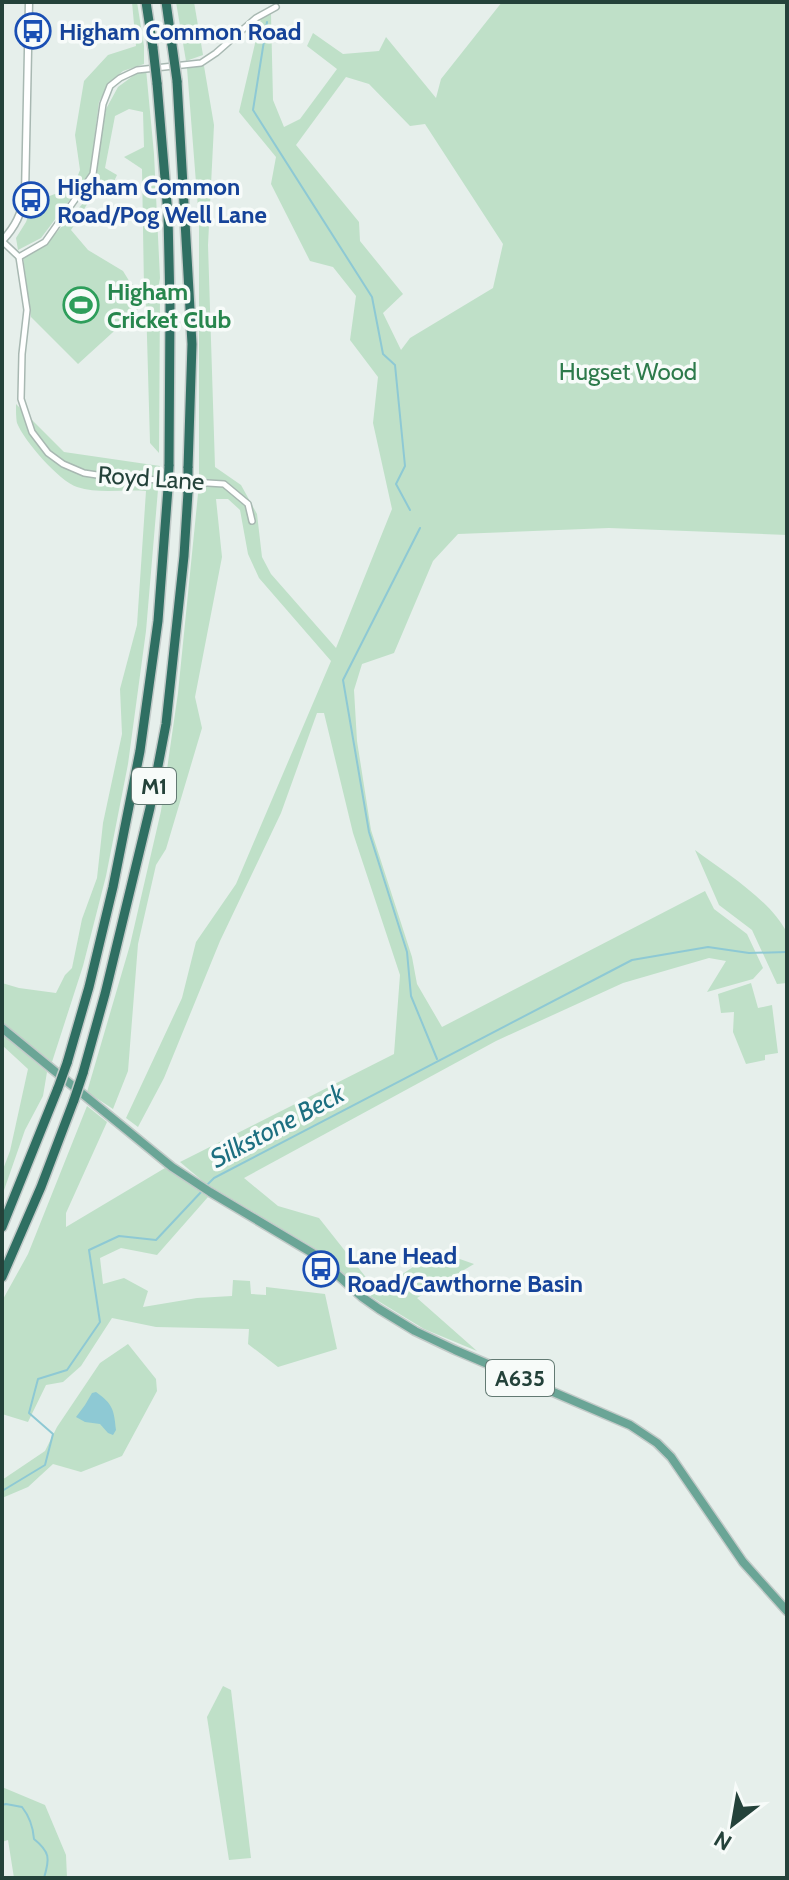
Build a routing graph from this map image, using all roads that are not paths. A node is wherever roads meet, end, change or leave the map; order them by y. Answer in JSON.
{"nodes":[{"id":1,"x":29,"y":2,"type":"edge"},
{"id":2,"x":146,"y":2,"type":"edge"},
{"id":3,"x":166,"y":2,"type":"edge"},
{"id":4,"x":276,"y":7,"type":"dead end"},
{"id":5,"x":2,"y":241,"type":"edge"},
{"id":6,"x":19,"y":257,"type":"junction"},
{"id":7,"x":252,"y":521,"type":"dead end"},
{"id":8,"x":2,"y":1028,"type":"edge"},
{"id":9,"x":2,"y":1227,"type":"edge"},
{"id":10,"x":2,"y":1277,"type":"edge"},
{"id":11,"x":787,"y":1611,"type":"edge"}],
"edges":[{"from":1,"to":5,"type":"street"},
{"from":2,"to":9,"type":"highway","number":"M1","bridge":true},
{"from":3,"to":10,"type":"highway","number":"M1","bridge":true},
{"from":4,"to":6,"type":"street"},
{"from":5,"to":6,"type":"street"},
{"from":6,"to":7,"type":"street","name":"Royd Lane"},
{"from":8,"to":11,"type":"main road","number":"A635"}]}
